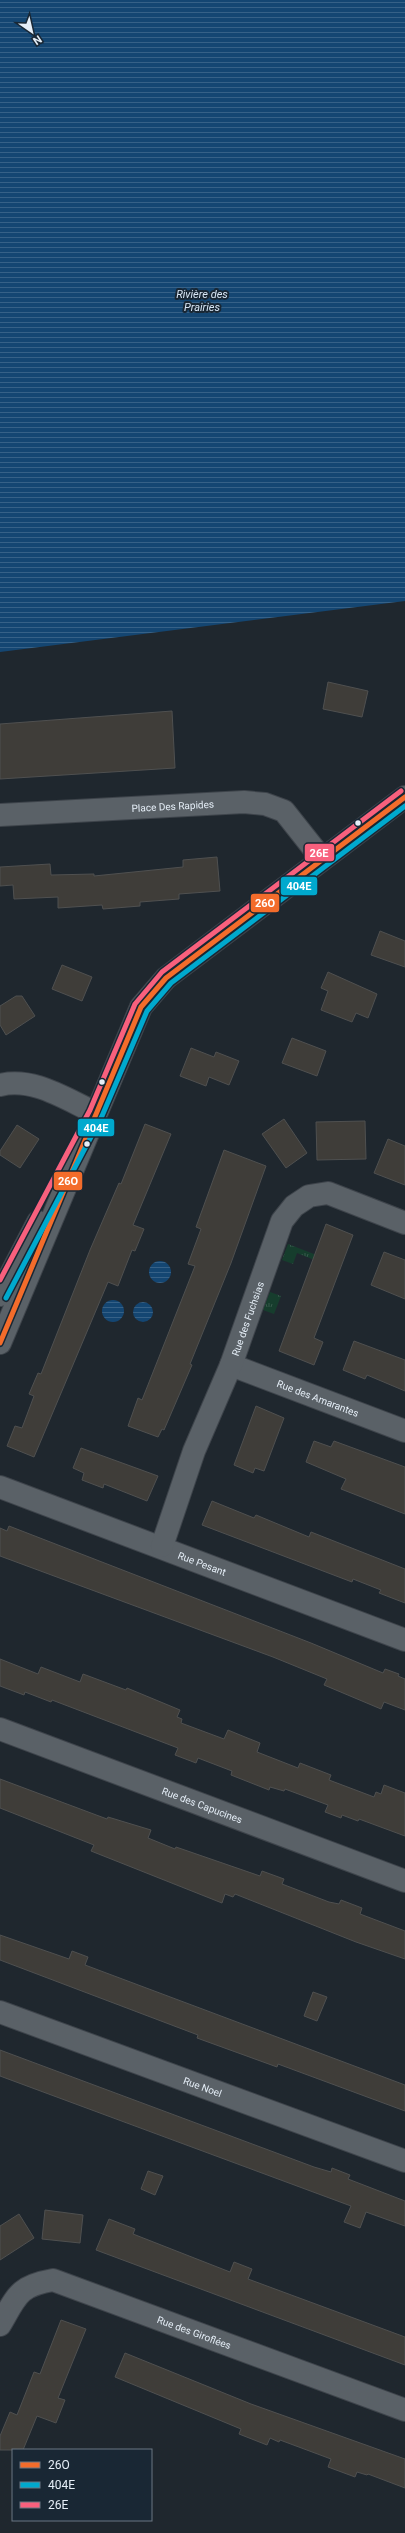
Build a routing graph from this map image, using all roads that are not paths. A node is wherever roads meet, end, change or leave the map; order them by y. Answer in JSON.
{"nodes":[{"id":1,"x":405,"y":797,"type":"edge"},
{"id":2,"x":0,"y":815,"type":"edge"},
{"id":3,"x":322,"y":859,"type":"junction"},
{"id":4,"x":0,"y":1085,"type":"edge"},
{"id":5,"x":96,"y":1113,"type":"junction"},
{"id":6,"x":405,"y":1222,"type":"edge"},
{"id":7,"x":0,"y":1294,"type":"edge"},
{"id":8,"x":0,"y":1343,"type":"edge"},
{"id":9,"x":231,"y":1365,"type":"junction"},
{"id":10,"x":405,"y":1431,"type":"edge"},
{"id":11,"x":0,"y":1487,"type":"edge"},
{"id":12,"x":162,"y":1546,"type":"junction"},
{"id":13,"x":405,"y":1640,"type":"edge"},
{"id":14,"x":0,"y":1729,"type":"edge"},
{"id":15,"x":405,"y":1881,"type":"edge"},
{"id":16,"x":0,"y":2012,"type":"edge"},
{"id":17,"x":405,"y":2161,"type":"edge"},
{"id":18,"x":0,"y":2325,"type":"edge"},
{"id":19,"x":405,"y":2410,"type":"edge"}],
"edges":[{"from":1,"to":3,"type":"street"},
{"from":2,"to":3,"type":"street","name":"Place Des Rapides"},
{"from":3,"to":5,"type":"street"},
{"from":4,"to":5,"type":"street"},
{"from":5,"to":7,"type":"street"},
{"from":5,"to":8,"type":"street"},
{"from":6,"to":9,"type":"street","name":"Rue des Fuchsias"},
{"from":9,"to":10,"type":"street","name":"Rue des Amarantes"},
{"from":9,"to":12,"type":"street","name":"Rue des Fuchsias"},
{"from":11,"to":12,"type":"street","name":"Rue Pesant"},
{"from":12,"to":13,"type":"street","name":"Rue Pesant"},
{"from":14,"to":15,"type":"street","name":"Rue des Capucines"},
{"from":16,"to":17,"type":"street","name":"Rue Noel"},
{"from":18,"to":19,"type":"street","name":"Rue des Giroflées"}]}
